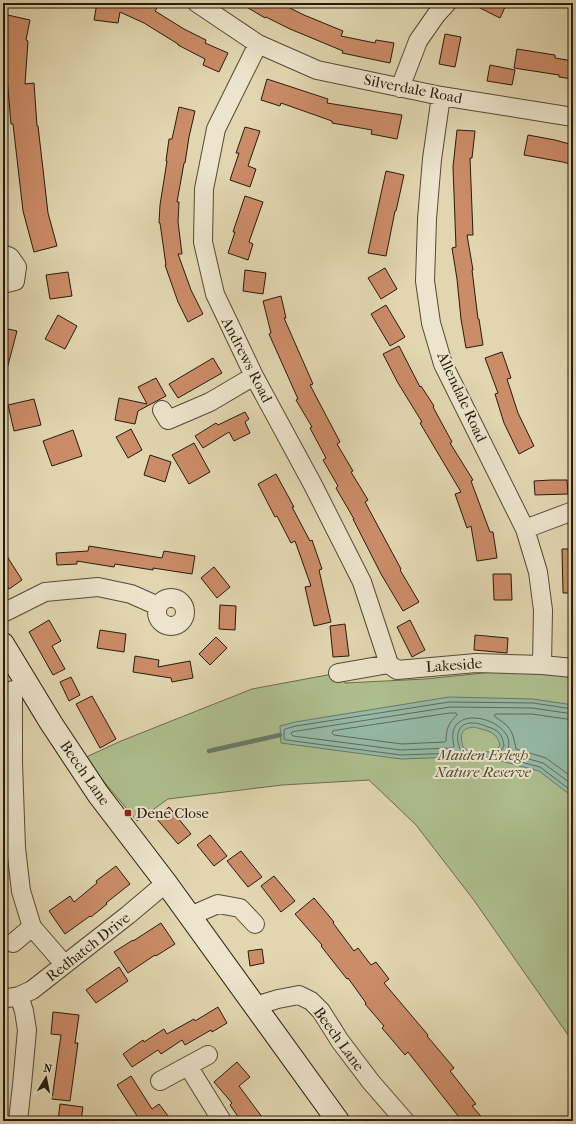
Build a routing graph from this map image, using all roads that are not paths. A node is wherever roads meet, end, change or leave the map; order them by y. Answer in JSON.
{"nodes":[{"id":1,"x":197,"y":3,"type":"edge"},
{"id":2,"x":447,"y":3,"type":"edge"},
{"id":3,"x":216,"y":8,"type":"edge"},
{"id":4,"x":258,"y":44,"type":"junction"},
{"id":5,"x":400,"y":88,"type":"junction"},
{"id":6,"x":441,"y":96,"type":"junction"},
{"id":7,"x":573,"y":117,"type":"edge"},
{"id":8,"x":3,"y":254,"type":"edge"},
{"id":9,"x":3,"y":284,"type":"edge"},
{"id":10,"x":254,"y":376,"type":"junction"},
{"id":11,"x":168,"y":421,"type":"dead end"},
{"id":12,"x":573,"y":511,"type":"edge"},
{"id":13,"x":525,"y":529,"type":"junction"},
{"id":14,"x":158,"y":606,"type":"dead end"},
{"id":15,"x":3,"y":613,"type":"edge"},
{"id":16,"x":3,"y":644,"type":"edge"},
{"id":17,"x":389,"y":664,"type":"junction"},
{"id":18,"x":542,"y":665,"type":"junction"},
{"id":19,"x":573,"y":668,"type":"edge"},
{"id":20,"x":338,"y":673,"type":"dead end"},
{"id":21,"x":13,"y":690,"type":"dead end"},
{"id":22,"x":166,"y":883,"type":"junction"},
{"id":23,"x":190,"y":916,"type":"junction"},
{"id":24,"x":255,"y":924,"type":"dead end"},
{"id":25,"x":32,"y":927,"type":"junction"},
{"id":26,"x":13,"y":943,"type":"dead end"},
{"id":27,"x":64,"y":964,"type":"junction"},
{"id":28,"x":11,"y":997,"type":"edge"},
{"id":29,"x":255,"y":1006,"type":"junction"},
{"id":30,"x":208,"y":1055,"type":"dead end"},
{"id":31,"x":188,"y":1066,"type":"junction"},
{"id":32,"x":160,"y":1081,"type":"dead end"},
{"id":33,"x":18,"y":1121,"type":"edge"},
{"id":34,"x":222,"y":1121,"type":"edge"},
{"id":35,"x":338,"y":1121,"type":"edge"},
{"id":36,"x":405,"y":1121,"type":"edge"}],
"edges":[{"from":1,"to":3,"type":"street","name":"Silverdale Road"},
{"from":2,"to":5,"type":"street"},
{"from":3,"to":4,"type":"street","name":"Silverdale Road"},
{"from":4,"to":5,"type":"street","name":"Silverdale Road"},
{"from":4,"to":10,"type":"street","name":"Andrews Road"},
{"from":5,"to":6,"type":"street","name":"Silverdale Road"},
{"from":6,"to":7,"type":"street","name":"Silverdale Road"},
{"from":6,"to":13,"type":"street","name":"Allendale Road"},
{"from":8,"to":9,"type":"street"},
{"from":10,"to":11,"type":"street"},
{"from":10,"to":17,"type":"street","name":"Andrews Road"},
{"from":12,"to":13,"type":"street"},
{"from":13,"to":18,"type":"street","name":"Allendale Road"},
{"from":14,"to":15,"type":"street"},
{"from":16,"to":22,"type":"street","name":"Beech Lane"},
{"from":17,"to":18,"type":"street","name":"Lakeside"},
{"from":17,"to":20,"type":"street","name":"Lakeside"},
{"from":18,"to":19,"type":"street","name":"Lakeside"},
{"from":21,"to":25,"type":"street"},
{"from":22,"to":23,"type":"street","name":"Beech Lane"},
{"from":22,"to":27,"type":"street","name":"Redhatch Drive"},
{"from":23,"to":24,"type":"street"},
{"from":23,"to":29,"type":"street","name":"Beech Lane"},
{"from":25,"to":26,"type":"street"},
{"from":25,"to":27,"type":"street"},
{"from":27,"to":28,"type":"street","name":"Redhatch Drive"},
{"from":28,"to":33,"type":"street"},
{"from":29,"to":35,"type":"street","name":"Beech Lane"},
{"from":29,"to":36,"type":"street","name":"Beech Lane"},
{"from":30,"to":31,"type":"street"},
{"from":31,"to":32,"type":"street"},
{"from":31,"to":34,"type":"street"}]}
